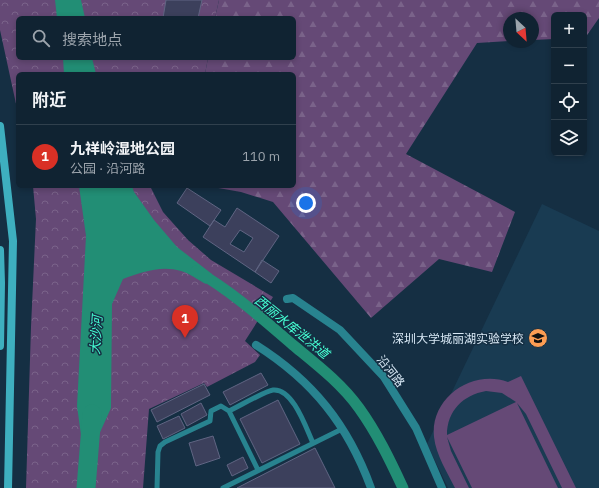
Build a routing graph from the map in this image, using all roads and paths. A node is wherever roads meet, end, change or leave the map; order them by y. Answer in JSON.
{"nodes":[{"id":1,"x":0,"y":126,"type":"edge"},
{"id":2,"x":0,"y":254,"type":"edge"},
{"id":3,"x":12,"y":256,"type":"junction"},
{"id":4,"x":0,"y":266,"type":"edge"},
{"id":5,"x":287,"y":299,"type":"dead end"},
{"id":6,"x":0,"y":319,"type":"edge"},
{"id":7,"x":256,"y":345,"type":"dead end"},
{"id":8,"x":0,"y":346,"type":"edge"},
{"id":9,"x":229,"y":411,"type":"junction"},
{"id":10,"x":342,"y":429,"type":"junction"},
{"id":11,"x":313,"y":443,"type":"junction"},
{"id":12,"x":258,"y":470,"type":"junction"},
{"id":13,"x":8,"y":488,"type":"edge"},
{"id":14,"x":157,"y":488,"type":"edge"},
{"id":15,"x":223,"y":488,"type":"edge"},
{"id":16,"x":371,"y":488,"type":"edge"},
{"id":17,"x":442,"y":488,"type":"edge"}],
"edges":[{"from":1,"to":3,"type":"street"},
{"from":2,"to":3,"type":"street"},
{"from":2,"to":4,"type":"street"},
{"from":3,"to":4,"type":"street"},
{"from":3,"to":13,"type":"street"},
{"from":4,"to":6,"type":"street"},
{"from":5,"to":17,"type":"street","name":"沿河路"},
{"from":6,"to":8,"type":"street"},
{"from":7,"to":10,"type":"street"},
{"from":9,"to":11,"type":"lane"},
{"from":9,"to":12,"type":"lane"},
{"from":9,"to":14,"type":"lane"},
{"from":10,"to":11,"type":"lane"},
{"from":10,"to":16,"type":"street"},
{"from":11,"to":12,"type":"lane"},
{"from":12,"to":15,"type":"lane"}]}
